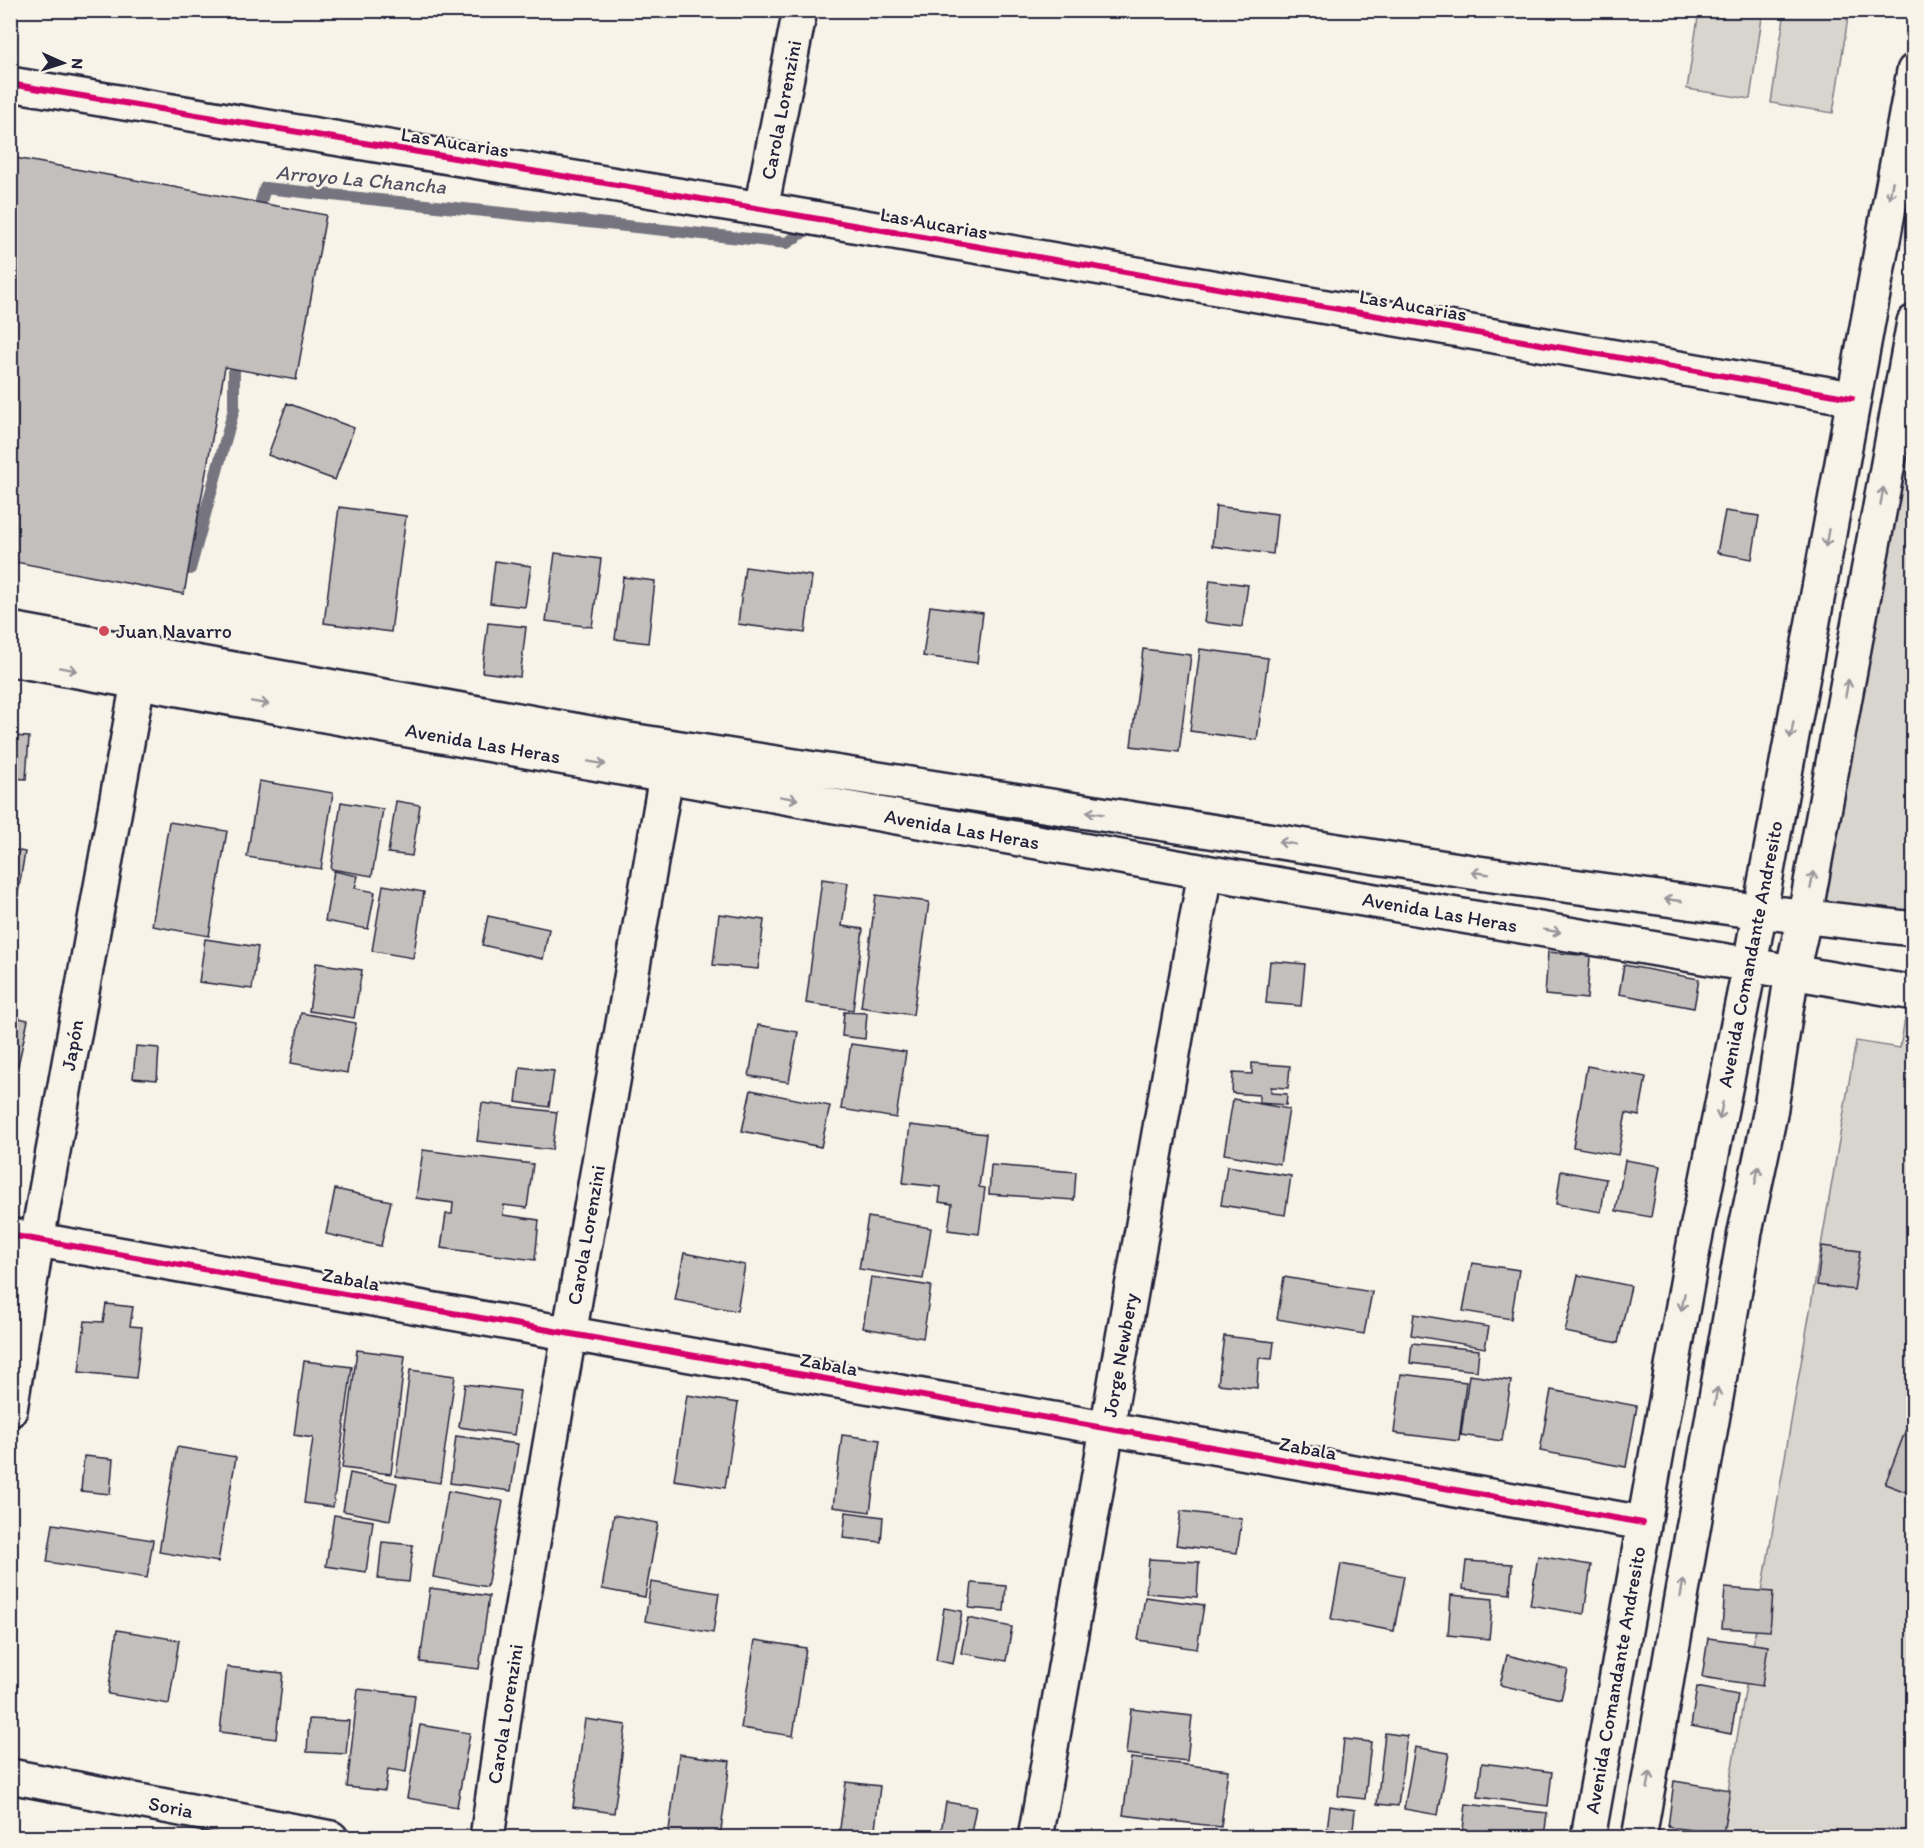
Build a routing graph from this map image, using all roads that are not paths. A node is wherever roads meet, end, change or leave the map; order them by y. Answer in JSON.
{"nodes":[{"id":1,"x":800,"y":10,"type":"edge"},
{"id":2,"x":1914,"y":71,"type":"edge"},
{"id":3,"x":10,"y":84,"type":"edge"},
{"id":4,"x":761,"y":210,"type":"junction"},
{"id":5,"x":1914,"y":322,"type":"edge"},
{"id":6,"x":1852,"y":398,"type":"junction"},
{"id":7,"x":10,"y":629,"type":"edge"},
{"id":8,"x":10,"y":659,"type":"edge"},
{"id":9,"x":138,"y":682,"type":"junction"},
{"id":10,"x":666,"y":776,"type":"junction"},
{"id":11,"x":1205,"y":872,"type":"junction"},
{"id":12,"x":1759,"y":910,"type":"junction"},
{"id":13,"x":1805,"y":915,"type":"junction"},
{"id":14,"x":1914,"y":929,"type":"edge"},
{"id":15,"x":1750,"y":964,"type":"junction"},
{"id":16,"x":1792,"y":972,"type":"junction"},
{"id":17,"x":1914,"y":993,"type":"edge"},
{"id":18,"x":24,"y":1238,"type":"edge"},
{"id":19,"x":569,"y":1334,"type":"junction"},
{"id":20,"x":10,"y":1410,"type":"edge"},
{"id":21,"x":1106,"y":1429,"type":"junction"},
{"id":22,"x":1642,"y":1523,"type":"junction"},
{"id":23,"x":10,"y":1776,"type":"edge"},
{"id":24,"x":331,"y":1838,"type":"edge"},
{"id":25,"x":487,"y":1838,"type":"edge"},
{"id":26,"x":1035,"y":1838,"type":"edge"},
{"id":27,"x":1588,"y":1838,"type":"edge"},
{"id":28,"x":1639,"y":1838,"type":"edge"}],
"edges":[{"from":1,"to":4,"type":"main road","name":"Carola Lorenzini"},
{"from":2,"to":6,"type":"main road","name":"Avenida Comandante Andresito","one_way":true},
{"from":3,"to":4,"type":"main road","name":"Las Aucarias"},
{"from":4,"to":6,"type":"main road","name":"Las Aucarias"},
{"from":13,"to":5,"type":"main road","one_way":true},
{"from":6,"to":12,"type":"main road","name":"Avenida Comandante Andresito","one_way":true},
{"from":12,"to":7,"type":"main road","name":"Avenida Las Heras","one_way":true},
{"from":8,"to":9,"type":"main road","name":"Avenida Las Heras","one_way":true},
{"from":9,"to":10,"type":"main road","name":"Avenida Las Heras","one_way":true},
{"from":9,"to":18,"type":"main road","name":"Japón"},
{"from":10,"to":11,"type":"main road","name":"Avenida Las Heras","one_way":true},
{"from":10,"to":19,"type":"main road","name":"Carola Lorenzini"},
{"from":11,"to":15,"type":"main road","name":"Avenida Las Heras","one_way":true},
{"from":11,"to":21,"type":"main road","name":"Jorge Newbery"},
{"from":12,"to":13,"type":"main road","name":"Avenida Las Heras"},
{"from":12,"to":15,"type":"main road","name":"Avenida Comandante Andresito"},
{"from":13,"to":14,"type":"main road","name":"Avenida Las Heras"},
{"from":13,"to":16,"type":"main road"},
{"from":15,"to":16,"type":"main road","name":"Avenida Las Heras"},
{"from":15,"to":22,"type":"main road","name":"Avenida Comandante Andresito","one_way":true},
{"from":16,"to":17,"type":"main road","name":"Avenida Las Heras"},
{"from":28,"to":16,"type":"main road","one_way":true},
{"from":18,"to":19,"type":"main road","name":"Zabala"},
{"from":18,"to":20,"type":"main road","name":"Japón"},
{"from":19,"to":21,"type":"main road","name":"Zabala"},
{"from":19,"to":25,"type":"main road","name":"Carola Lorenzini"},
{"from":21,"to":22,"type":"main road","name":"Zabala"},
{"from":21,"to":26,"type":"main road","name":"Jorge Newbery"},
{"from":22,"to":27,"type":"main road","name":"Avenida Comandante Andresito"},
{"from":23,"to":24,"type":"main road","name":"Soria"}]}
